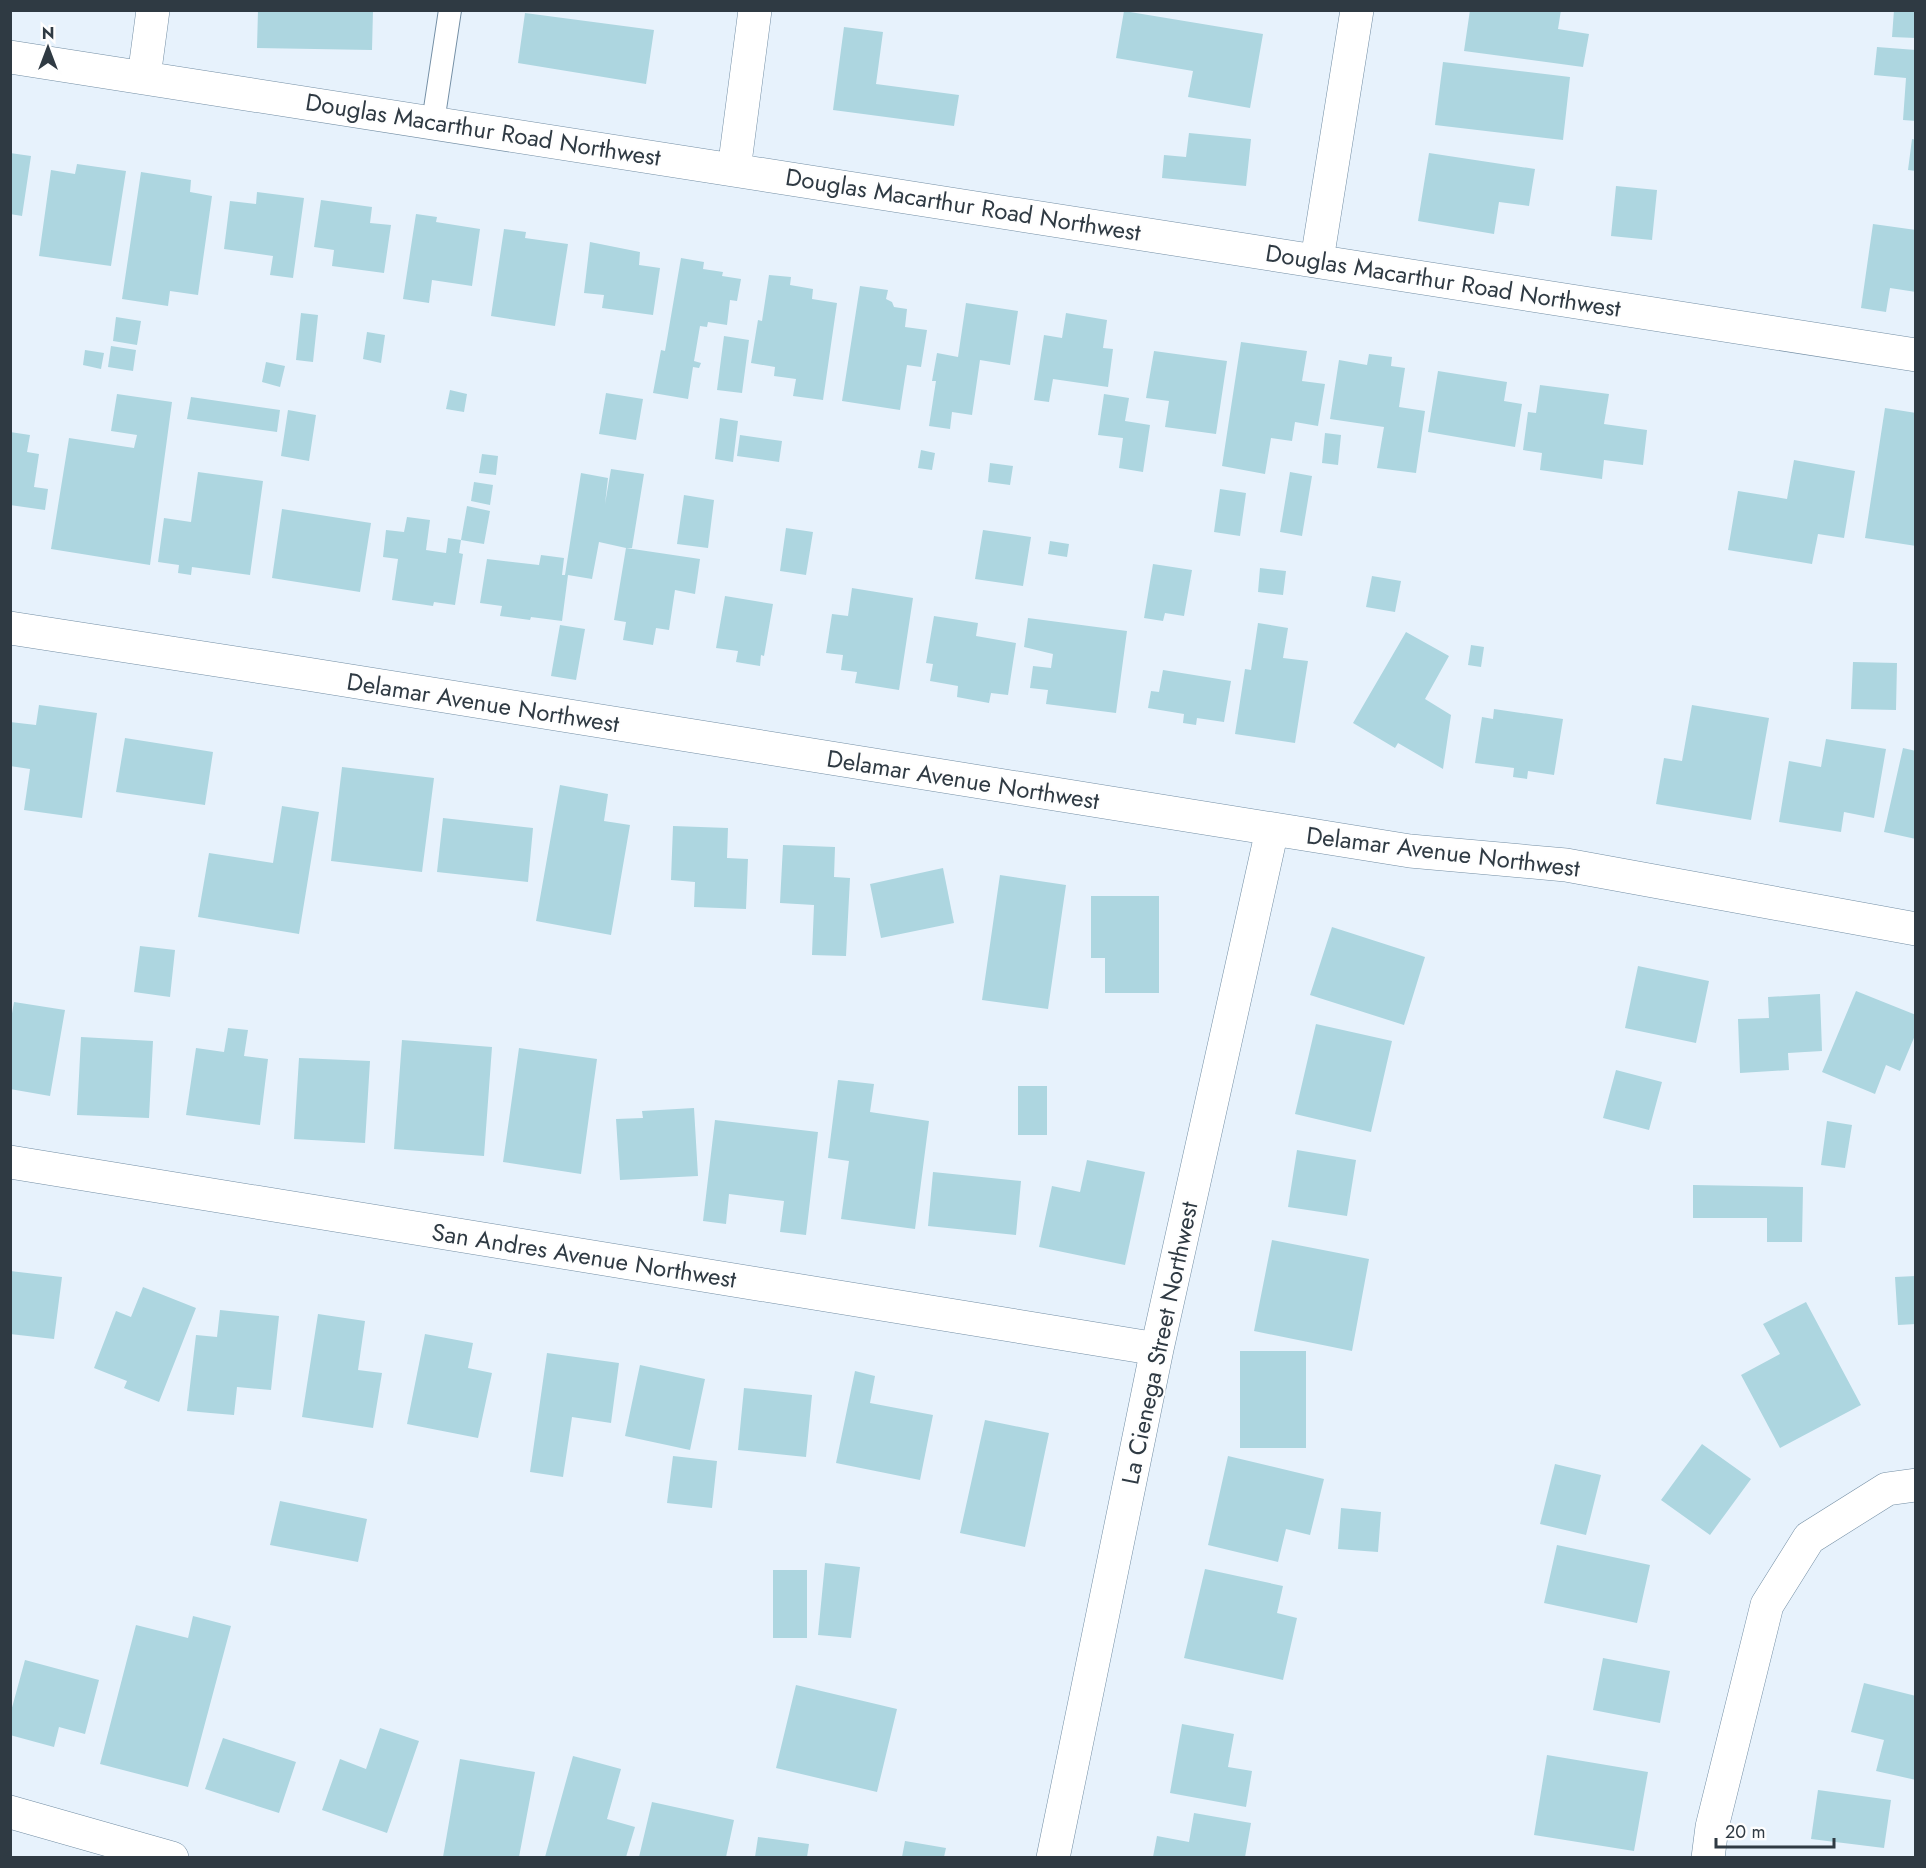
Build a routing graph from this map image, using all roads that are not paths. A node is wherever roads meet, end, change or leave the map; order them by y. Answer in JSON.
{"nodes":[{"id":1,"x":153,"y":10,"type":"edge"},
{"id":2,"x":450,"y":10,"type":"edge"},
{"id":3,"x":755,"y":10,"type":"edge"},
{"id":4,"x":1357,"y":10,"type":"edge"},
{"id":5,"x":10,"y":57,"type":"edge"},
{"id":6,"x":144,"y":77,"type":"junction"},
{"id":7,"x":433,"y":122,"type":"junction"},
{"id":8,"x":734,"y":170,"type":"junction"},
{"id":9,"x":1317,"y":260,"type":"junction"},
{"id":10,"x":1916,"y":355,"type":"edge"},
{"id":11,"x":10,"y":628,"type":"edge"},
{"id":12,"x":1272,"y":830,"type":"junction"},
{"id":13,"x":1916,"y":929,"type":"edge"},
{"id":14,"x":10,"y":1162,"type":"edge"},
{"id":15,"x":1157,"y":1349,"type":"junction"},
{"id":16,"x":1901,"y":1487,"type":"edge"},
{"id":17,"x":10,"y":1812,"type":"edge"},
{"id":18,"x":172,"y":1857,"type":"edge"},
{"id":19,"x":1053,"y":1857,"type":"edge"},
{"id":20,"x":1708,"y":1857,"type":"edge"}],
"edges":[{"from":1,"to":6,"type":"street"},
{"from":2,"to":7,"type":"lane"},
{"from":3,"to":8,"type":"street"},
{"from":4,"to":9,"type":"street"},
{"from":5,"to":6,"type":"street","name":"Douglas Macarthur Road Northwest"},
{"from":6,"to":7,"type":"street","name":"Douglas Macarthur Road Northwest"},
{"from":7,"to":8,"type":"street","name":"Douglas Macarthur Road Northwest"},
{"from":8,"to":9,"type":"street","name":"Douglas Macarthur Road Northwest"},
{"from":9,"to":10,"type":"street","name":"Douglas Macarthur Road Northwest"},
{"from":11,"to":12,"type":"street","name":"Delamar Avenue Northwest"},
{"from":12,"to":13,"type":"street","name":"Delamar Avenue Northwest"},
{"from":12,"to":15,"type":"street","name":"La Cienega Street Northwest"},
{"from":14,"to":15,"type":"street","name":"San Andres Avenue Northwest"},
{"from":15,"to":19,"type":"street","name":"La Cienega Street Northwest"},
{"from":16,"to":20,"type":"street"},
{"from":17,"to":18,"type":"street"}]}
